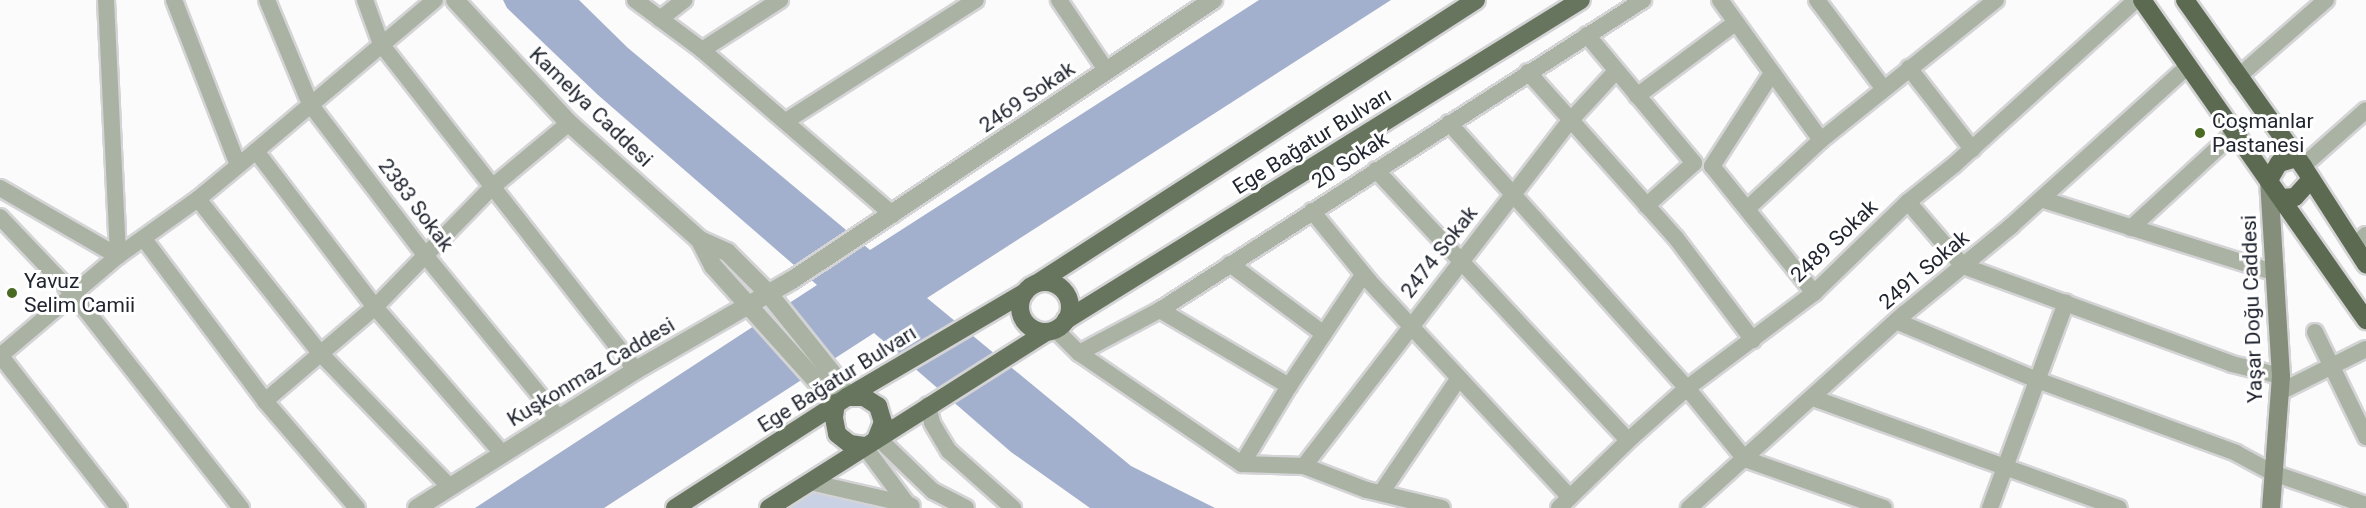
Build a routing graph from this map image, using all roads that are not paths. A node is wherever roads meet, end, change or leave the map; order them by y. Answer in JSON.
{"nodes":[{"id":1,"x":106,"y":0,"type":"edge"},
{"id":2,"x":174,"y":0,"type":"edge"},
{"id":3,"x":267,"y":0,"type":"edge"},
{"id":4,"x":365,"y":0,"type":"edge"},
{"id":5,"x":435,"y":0,"type":"edge"},
{"id":6,"x":455,"y":0,"type":"edge"},
{"id":7,"x":634,"y":0,"type":"edge"},
{"id":8,"x":684,"y":0,"type":"edge"},
{"id":9,"x":780,"y":0,"type":"edge"},
{"id":10,"x":976,"y":0,"type":"edge"},
{"id":11,"x":1059,"y":0,"type":"edge"},
{"id":12,"x":1213,"y":0,"type":"edge"},
{"id":13,"x":1476,"y":0,"type":"edge"},
{"id":14,"x":1581,"y":0,"type":"edge"},
{"id":15,"x":1643,"y":0,"type":"edge"},
{"id":16,"x":1720,"y":0,"type":"edge"},
{"id":17,"x":1817,"y":0,"type":"edge"},
{"id":18,"x":1996,"y":0,"type":"edge"},
{"id":19,"x":2136,"y":0,"type":"edge"},
{"id":20,"x":2142,"y":0,"type":"edge"},
{"id":21,"x":2185,"y":0,"type":"edge"},
{"id":22,"x":2326,"y":0,"type":"edge"},
{"id":23,"x":660,"y":19,"type":"junction"},
{"id":24,"x":1736,"y":23,"type":"junction"},
{"id":25,"x":1587,"y":35,"type":"junction"},
{"id":26,"x":381,"y":44,"type":"junction"},
{"id":27,"x":702,"y":50,"type":"junction"},
{"id":28,"x":2188,"y":66,"type":"junction"},
{"id":29,"x":1909,"y":68,"type":"junction"},
{"id":30,"x":1106,"y":70,"type":"junction"},
{"id":31,"x":1616,"y":71,"type":"junction"},
{"id":32,"x":1528,"y":72,"type":"junction"},
{"id":33,"x":1772,"y":73,"type":"junction"},
{"id":34,"x":2238,"y":77,"type":"junction"},
{"id":35,"x":1883,"y":88,"type":"junction"},
{"id":36,"x":1637,"y":96,"type":"junction"},
{"id":37,"x":310,"y":104,"type":"junction"},
{"id":38,"x":2366,"y":110,"type":"edge"},
{"id":39,"x":786,"y":121,"type":"junction"},
{"id":40,"x":1570,"y":121,"type":"junction"},
{"id":41,"x":569,"y":123,"type":"junction"},
{"id":42,"x":1449,"y":123,"type":"junction"},
{"id":43,"x":2235,"y":132,"type":"junction"},
{"id":44,"x":1821,"y":140,"type":"junction"},
{"id":45,"x":1972,"y":148,"type":"junction"},
{"id":46,"x":256,"y":151,"type":"junction"},
{"id":47,"x":238,"y":165,"type":"junction"},
{"id":48,"x":2303,"y":168,"type":"junction"},
{"id":49,"x":1376,"y":170,"type":"junction"},
{"id":50,"x":2269,"y":180,"type":"junction"},
{"id":51,"x":0,"y":188,"type":"edge"},
{"id":52,"x":491,"y":188,"type":"junction"},
{"id":53,"x":1513,"y":195,"type":"junction"},
{"id":54,"x":2282,"y":198,"type":"junction"},
{"id":55,"x":198,"y":199,"type":"junction"},
{"id":56,"x":2042,"y":199,"type":"junction"},
{"id":57,"x":1908,"y":202,"type":"junction"},
{"id":58,"x":1646,"y":206,"type":"junction"},
{"id":59,"x":1748,"y":208,"type":"junction"},
{"id":60,"x":1312,"y":211,"type":"junction"},
{"id":61,"x":893,"y":215,"type":"junction"},
{"id":62,"x":0,"y":217,"type":"edge"},
{"id":63,"x":2131,"y":228,"type":"junction"},
{"id":64,"x":144,"y":239,"type":"junction"},
{"id":65,"x":700,"y":240,"type":"junction"},
{"id":66,"x":2360,"y":241,"type":"edge"},
{"id":67,"x":425,"y":255,"type":"junction"},
{"id":68,"x":118,"y":256,"type":"junction"},
{"id":69,"x":1460,"y":261,"type":"junction"},
{"id":70,"x":1230,"y":264,"type":"junction"},
{"id":71,"x":2366,"y":264,"type":"edge"},
{"id":72,"x":1963,"y":266,"type":"junction"},
{"id":73,"x":2275,"y":273,"type":"junction"},
{"id":74,"x":1363,"y":274,"type":"junction"},
{"id":75,"x":792,"y":280,"type":"joint"},
{"id":76,"x":1032,"y":287,"type":"junction"},
{"id":77,"x":1814,"y":293,"type":"junction"},
{"id":78,"x":74,"y":294,"type":"junction"},
{"id":79,"x":772,"y":298,"type":"junction"},
{"id":80,"x":2066,"y":303,"type":"junction"},
{"id":81,"x":375,"y":306,"type":"junction"},
{"id":82,"x":753,"y":309,"type":"junction"},
{"id":83,"x":1160,"y":310,"type":"junction"},
{"id":84,"x":2366,"y":320,"type":"edge"},
{"id":85,"x":1896,"y":321,"type":"junction"},
{"id":86,"x":1411,"y":326,"type":"junction"},
{"id":87,"x":1056,"y":327,"type":"junction"},
{"id":88,"x":2315,"y":332,"type":"dead end"},
{"id":89,"x":1324,"y":334,"type":"junction"},
{"id":90,"x":1753,"y":340,"type":"junction"},
{"id":91,"x":2366,"y":349,"type":"edge"},
{"id":92,"x":1079,"y":353,"type":"junction"},
{"id":93,"x":321,"y":354,"type":"junction"},
{"id":94,"x":0,"y":356,"type":"edge"},
{"id":95,"x":2331,"y":366,"type":"junction"},
{"id":96,"x":636,"y":370,"type":"junction"},
{"id":97,"x":1459,"y":378,"type":"junction"},
{"id":98,"x":2037,"y":380,"type":"junction"},
{"id":99,"x":829,"y":383,"type":"junction"},
{"id":100,"x":2280,"y":384,"type":"junction"},
{"id":101,"x":1289,"y":386,"type":"junction"},
{"id":102,"x":1687,"y":388,"type":"junction"},
{"id":103,"x":1813,"y":398,"type":"junction"},
{"id":104,"x":841,"y":400,"type":"junction"},
{"id":105,"x":265,"y":401,"type":"junction"},
{"id":106,"x":928,"y":405,"type":"junction"},
{"id":107,"x":559,"y":419,"type":"junction"},
{"id":108,"x":2366,"y":437,"type":"edge"},
{"id":109,"x":1628,"y":440,"type":"junction"},
{"id":110,"x":871,"y":442,"type":"junction"},
{"id":111,"x":502,"y":453,"type":"junction"},
{"id":112,"x":1745,"y":459,"type":"junction"},
{"id":113,"x":1242,"y":464,"type":"junction"},
{"id":114,"x":1304,"y":466,"type":"junction"},
{"id":115,"x":2005,"y":467,"type":"junction"},
{"id":116,"x":2274,"y":473,"type":"junction"},
{"id":117,"x":810,"y":482,"type":"junction"},
{"id":118,"x":450,"y":487,"type":"junction"},
{"id":119,"x":1381,"y":493,"type":"junction"},
{"id":120,"x":1564,"y":503,"type":"edge"},
{"id":121,"x":2366,"y":505,"type":"edge"},
{"id":122,"x":911,"y":506,"type":"edge"},
{"id":123,"x":119,"y":508,"type":"edge"},
{"id":124,"x":241,"y":508,"type":"edge"},
{"id":125,"x":357,"y":508,"type":"edge"},
{"id":126,"x":417,"y":508,"type":"edge"},
{"id":127,"x":675,"y":508,"type":"edge"},
{"id":128,"x":769,"y":508,"type":"edge"},
{"id":129,"x":966,"y":508,"type":"edge"},
{"id":130,"x":1013,"y":508,"type":"edge"},
{"id":131,"x":1442,"y":508,"type":"edge"},
{"id":132,"x":1689,"y":508,"type":"edge"},
{"id":133,"x":1884,"y":508,"type":"edge"},
{"id":134,"x":1990,"y":508,"type":"edge"},
{"id":135,"x":2120,"y":508,"type":"edge"},
{"id":136,"x":2271,"y":508,"type":"edge"}],
"edges":[{"from":1,"to":68,"type":"street"},
{"from":2,"to":47,"type":"street"},
{"from":3,"to":37,"type":"street","name":"2383 Sokak"},
{"from":4,"to":26,"type":"street"},
{"from":5,"to":26,"type":"street"},
{"from":6,"to":41,"type":"street","name":"Kamelya Caddesi"},
{"from":7,"to":23,"type":"street"},
{"from":8,"to":23,"type":"street"},
{"from":9,"to":27,"type":"street"},
{"from":10,"to":39,"type":"street"},
{"from":11,"to":30,"type":"street"},
{"from":12,"to":30,"type":"street","name":"2469 Sokak"},
{"from":13,"to":76,"type":"main road","name":"Ege Bağatur Bulvarı"},
{"from":14,"to":87,"type":"main road","name":"Ege Bağatur Bulvarı"},
{"from":15,"to":25,"type":"street","name":"20 Sokak"},
{"from":16,"to":24,"type":"street"},
{"from":17,"to":35,"type":"street"},
{"from":18,"to":29,"type":"street"},
{"from":19,"to":45,"type":"street","name":"2489 Sokak"},
{"from":20,"to":28,"type":"highway"},
{"from":21,"to":34,"type":"highway"},
{"from":22,"to":34,"type":"street"},
{"from":23,"to":27,"type":"street"},
{"from":24,"to":33,"type":"street"},
{"from":24,"to":36,"type":"street"},
{"from":25,"to":31,"type":"street"},
{"from":25,"to":32,"type":"street","name":"20 Sokak"},
{"from":26,"to":37,"type":"street"},
{"from":26,"to":52,"type":"street"},
{"from":27,"to":39,"type":"street"},
{"from":28,"to":43,"type":"highway"},
{"from":28,"to":56,"type":"street","name":"2491 Sokak"},
{"from":29,"to":35,"type":"street"},
{"from":29,"to":45,"type":"street"},
{"from":30,"to":61,"type":"street","name":"2469 Sokak"},
{"from":31,"to":36,"type":"street"},
{"from":31,"to":40,"type":"street","name":"2474 Sokak"},
{"from":32,"to":40,"type":"street"},
{"from":32,"to":42,"type":"street","name":"20 Sokak"},
{"from":33,"to":44,"type":"street"},
{"from":33,"to":59,"type":"street"},
{"from":34,"to":48,"type":"highway"},
{"from":35,"to":44,"type":"street"},
{"from":36,"to":58,"type":"street"},
{"from":37,"to":46,"type":"street"},
{"from":37,"to":67,"type":"street","name":"2383 Sokak"},
{"from":38,"to":48,"type":"street"},
{"from":39,"to":61,"type":"street"},
{"from":40,"to":53,"type":"street","name":"2474 Sokak"},
{"from":40,"to":58,"type":"street"},
{"from":41,"to":52,"type":"street"},
{"from":41,"to":65,"type":"street","name":"Kamelya Caddesi"},
{"from":42,"to":49,"type":"street","name":"20 Sokak"},
{"from":42,"to":53,"type":"street"},
{"from":43,"to":50,"type":"highway"},
{"from":43,"to":63,"type":"street"},
{"from":44,"to":59,"type":"street"},
{"from":45,"to":57,"type":"street","name":"2489 Sokak"},
{"from":46,"to":47,"type":"street"},
{"from":46,"to":81,"type":"street"},
{"from":47,"to":55,"type":"street"},
{"from":48,"to":50,"type":"highway"},
{"from":48,"to":54,"type":"highway"},
{"from":48,"to":66,"type":"highway"},
{"from":49,"to":60,"type":"street","name":"20 Sokak"},
{"from":49,"to":69,"type":"street"},
{"from":50,"to":54,"type":"highway"},
{"from":50,"to":73,"type":"main road","name":"Yaşar Doğu Caddesi"},
{"from":51,"to":68,"type":"street"},
{"from":52,"to":67,"type":"street"},
{"from":52,"to":96,"type":"street"},
{"from":53,"to":69,"type":"street","name":"2474 Sokak"},
{"from":53,"to":102,"type":"street"},
{"from":54,"to":84,"type":"highway"},
{"from":55,"to":64,"type":"street"},
{"from":55,"to":93,"type":"street"},
{"from":56,"to":63,"type":"street"},
{"from":56,"to":72,"type":"street","name":"2491 Sokak"},
{"from":57,"to":72,"type":"street"},
{"from":57,"to":77,"type":"street","name":"2489 Sokak"},
{"from":58,"to":90,"type":"street"},
{"from":59,"to":77,"type":"street"},
{"from":60,"to":70,"type":"street","name":"20 Sokak"},
{"from":60,"to":74,"type":"street"},
{"from":61,"to":75,"type":"street","name":"2469 Sokak"},
{"from":62,"to":78,"type":"street"},
{"from":63,"to":73,"type":"street"},
{"from":64,"to":68,"type":"street"},
{"from":64,"to":105,"type":"street"},
{"from":65,"to":79,"type":"street","name":"Kamelya Caddesi"},
{"from":65,"to":82,"type":"street","name":"Kamelya Caddesi"},
{"from":66,"to":71,"type":"highway"},
{"from":67,"to":81,"type":"street"},
{"from":67,"to":107,"type":"street","name":"2383 Sokak"},
{"from":68,"to":78,"type":"street"},
{"from":69,"to":86,"type":"street","name":"2474 Sokak"},
{"from":69,"to":109,"type":"street"},
{"from":70,"to":83,"type":"street","name":"20 Sokak"},
{"from":70,"to":89,"type":"street"},
{"from":72,"to":80,"type":"street"},
{"from":72,"to":85,"type":"street","name":"2491 Sokak"},
{"from":73,"to":100,"type":"main road","name":"Yaşar Doğu Caddesi"},
{"from":74,"to":86,"type":"street"},
{"from":74,"to":89,"type":"street"},
{"from":75,"to":79,"type":"street","name":"Kuşkonmaz Caddesi"},
{"from":76,"to":87,"type":"main road"},
{"from":76,"to":87,"type":"main road"},
{"from":76,"to":104,"type":"main road","name":"Ege Bağatur Bulvarı"},
{"from":77,"to":90,"type":"street","name":"2489 Sokak"},
{"from":78,"to":94,"type":"street"},
{"from":78,"to":124,"type":"street"},
{"from":79,"to":82,"type":"street","name":"Kuşkonmaz Caddesi"},
{"from":79,"to":99,"type":"street","name":"Kamelya Caddesi"},
{"from":80,"to":98,"type":"street"},
{"from":80,"to":100,"type":"street"},
{"from":81,"to":93,"type":"street"},
{"from":81,"to":111,"type":"street"},
{"from":82,"to":96,"type":"street","name":"Kuşkonmaz Caddesi"},
{"from":82,"to":99,"type":"street","name":"Kamelya Caddesi"},
{"from":83,"to":92,"type":"street","name":"20 Sokak"},
{"from":83,"to":101,"type":"street"},
{"from":85,"to":98,"type":"street"},
{"from":85,"to":103,"type":"street","name":"2491 Sokak"},
{"from":86,"to":97,"type":"street"},
{"from":86,"to":114,"type":"street","name":"2474 Sokak"},
{"from":87,"to":92,"type":"street"},
{"from":87,"to":106,"type":"main road","name":"Ege Bağatur Bulvarı"},
{"from":88,"to":95,"type":"street"},
{"from":89,"to":101,"type":"street"},
{"from":90,"to":102,"type":"street","name":"2489 Sokak"},
{"from":91,"to":95,"type":"street"},
{"from":92,"to":113,"type":"street"},
{"from":93,"to":105,"type":"street"},
{"from":93,"to":118,"type":"street"},
{"from":94,"to":123,"type":"street"},
{"from":95,"to":100,"type":"street"},
{"from":95,"to":108,"type":"street"},
{"from":96,"to":107,"type":"street","name":"Kuşkonmaz Caddesi"},
{"from":97,"to":119,"type":"street"},
{"from":97,"to":120,"type":"street"},
{"from":98,"to":115,"type":"street"},
{"from":98,"to":116,"type":"street"},
{"from":99,"to":104,"type":"street","name":"Kamelya Caddesi"},
{"from":100,"to":116,"type":"main road","name":"Yaşar Doğu Caddesi"},
{"from":101,"to":113,"type":"street"},
{"from":102,"to":109,"type":"street","name":"2489 Sokak"},
{"from":102,"to":112,"type":"street"},
{"from":103,"to":112,"type":"street","name":"2491 Sokak"},
{"from":103,"to":115,"type":"street"},
{"from":104,"to":110,"type":"main road"},
{"from":104,"to":110,"type":"main road"},
{"from":104,"to":127,"type":"main road","name":"Ege Bağatur Bulvarı"},
{"from":105,"to":125,"type":"street"},
{"from":106,"to":110,"type":"main road","name":"Ege Bağatur Bulvarı"},
{"from":106,"to":130,"type":"street"},
{"from":107,"to":111,"type":"street","name":"Kuşkonmaz Caddesi"},
{"from":109,"to":120,"type":"street","name":"2489 Sokak"},
{"from":110,"to":117,"type":"main road","name":"Ege Bağatur Bulvarı"},
{"from":110,"to":122,"type":"street"},
{"from":110,"to":129,"type":"street"},
{"from":111,"to":118,"type":"street","name":"Kuşkonmaz Caddesi"},
{"from":112,"to":132,"type":"street","name":"2491 Sokak"},
{"from":112,"to":133,"type":"street"},
{"from":113,"to":114,"type":"street"},
{"from":114,"to":119,"type":"street"},
{"from":115,"to":134,"type":"street"},
{"from":115,"to":135,"type":"street"},
{"from":116,"to":121,"type":"street"},
{"from":116,"to":136,"type":"main road","name":"Yaşar Doğu Caddesi"},
{"from":117,"to":122,"type":"street"},
{"from":117,"to":128,"type":"main road","name":"Ege Bağatur Bulvarı"},
{"from":118,"to":126,"type":"street","name":"Kuşkonmaz Caddesi"},
{"from":119,"to":131,"type":"street"}]}
